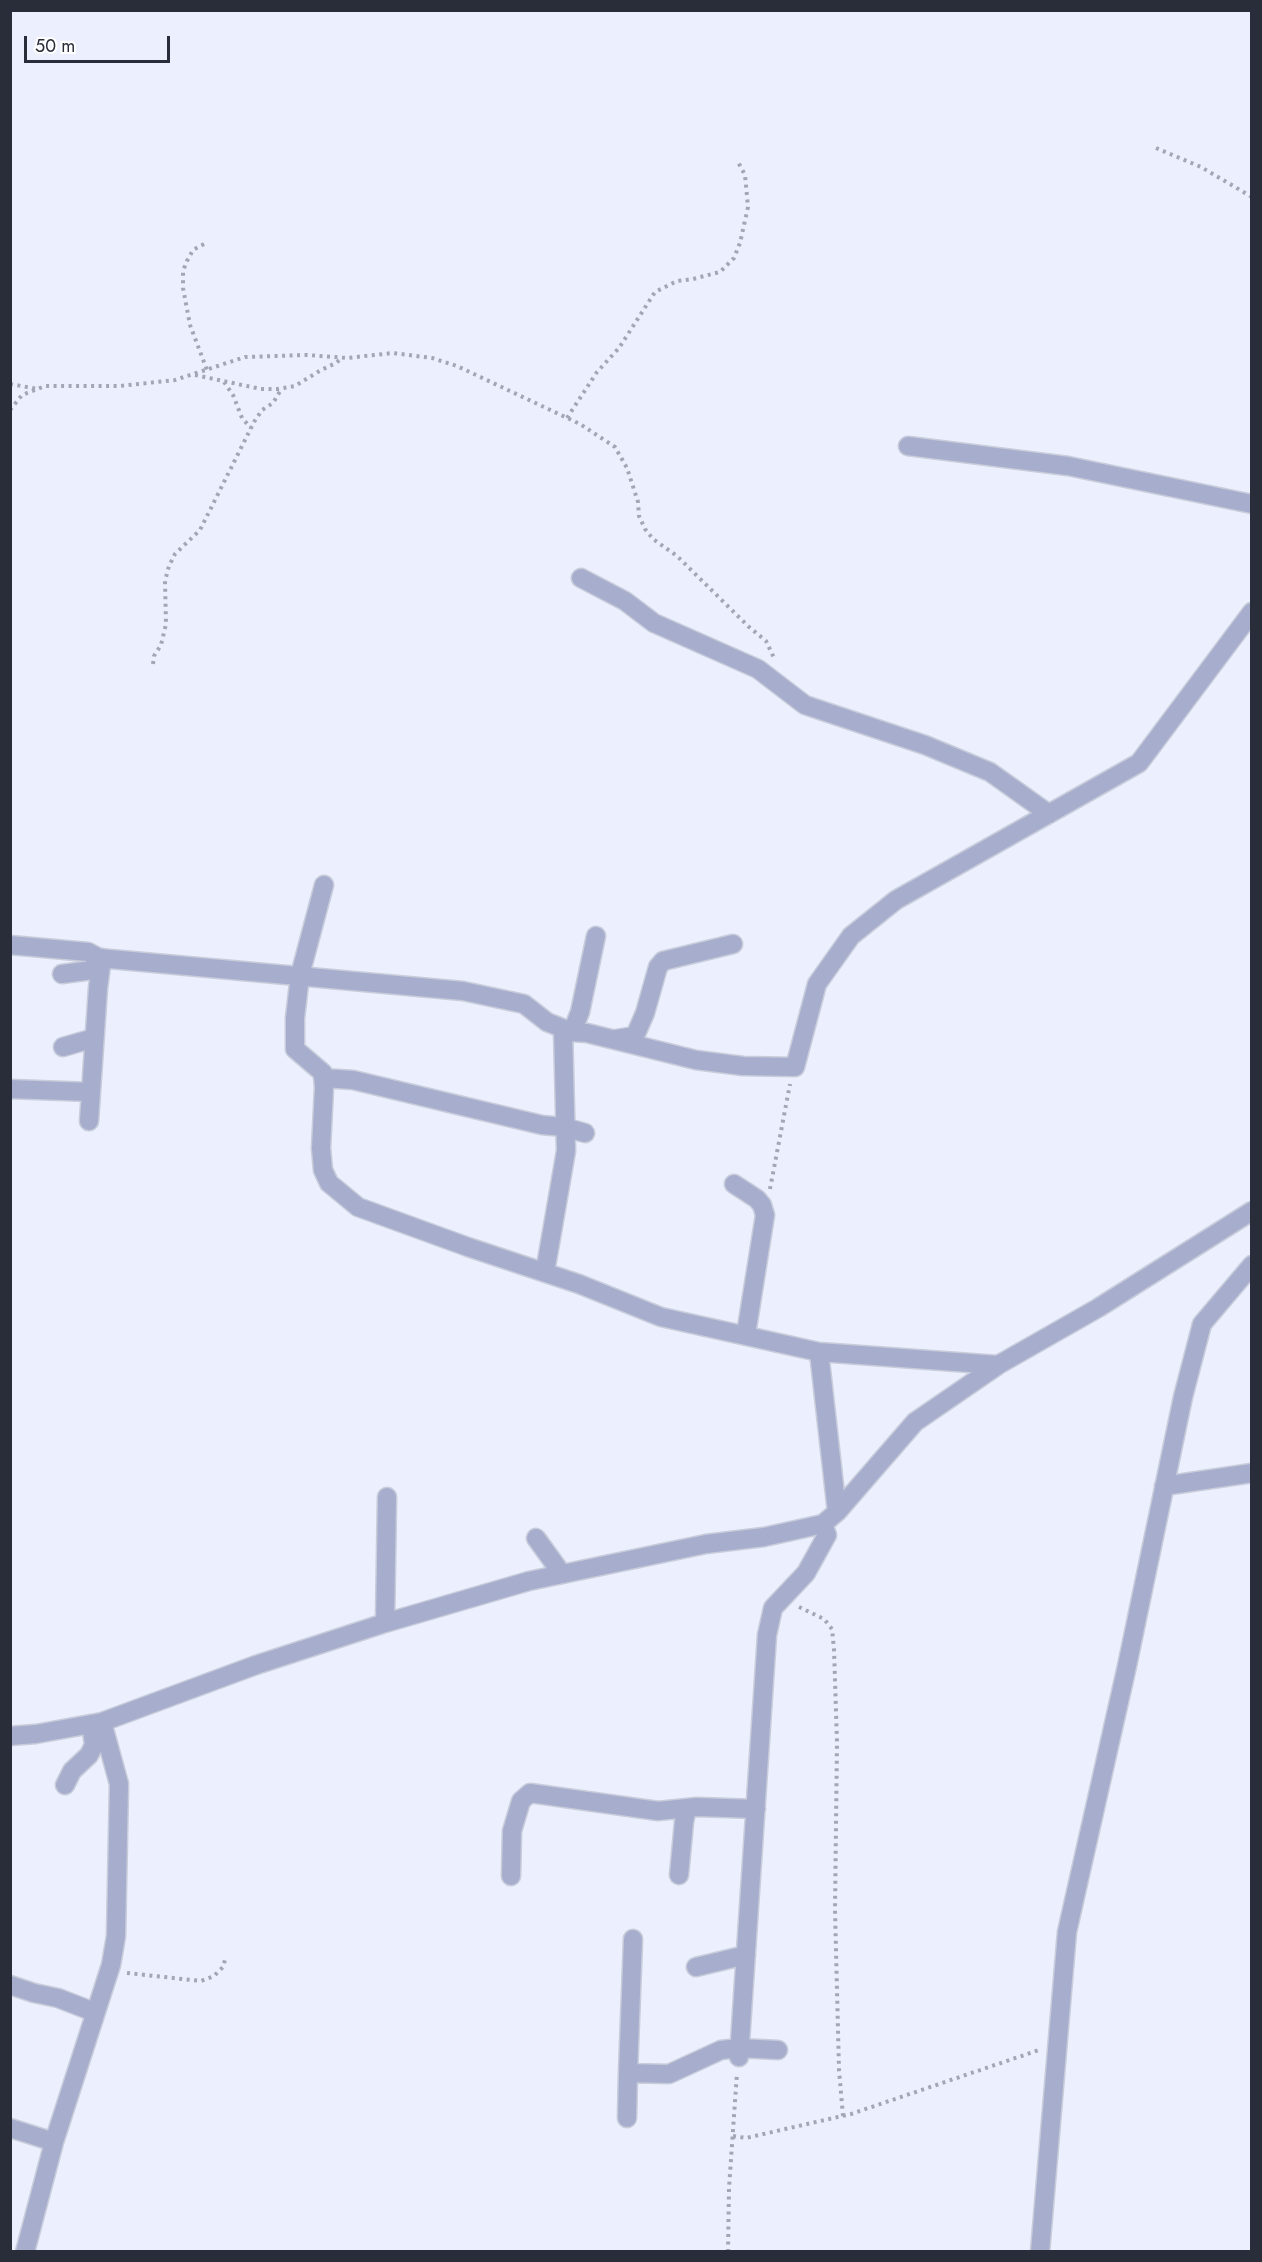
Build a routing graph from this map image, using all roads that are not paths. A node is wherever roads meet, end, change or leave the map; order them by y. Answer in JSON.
{"nodes":[{"id":1,"x":908,"y":446,"type":"dead end"},
{"id":2,"x":1251,"y":504,"type":"edge"},
{"id":3,"x":581,"y":578,"type":"dead end"},
{"id":4,"x":1251,"y":612,"type":"edge"},
{"id":5,"x":1048,"y":814,"type":"junction"},
{"id":6,"x":324,"y":885,"type":"dead end"},
{"id":7,"x":596,"y":936,"type":"dead end"},
{"id":8,"x":733,"y":944,"type":"dead end"},
{"id":9,"x":10,"y":945,"type":"edge"},
{"id":10,"x":101,"y":964,"type":"junction"},
{"id":11,"x":62,"y":974,"type":"dead end"},
{"id":12,"x":300,"y":975,"type":"junction"},
{"id":13,"x":568,"y":1031,"type":"junction"},
{"id":14,"x":94,"y":1038,"type":"junction"},
{"id":15,"x":614,"y":1040,"type":"junction"},
{"id":16,"x":63,"y":1047,"type":"dead end"},
{"id":17,"x":323,"y":1078,"type":"junction"},
{"id":18,"x":10,"y":1089,"type":"edge"},
{"id":19,"x":91,"y":1092,"type":"junction"},
{"id":20,"x":89,"y":1121,"type":"dead end"},
{"id":21,"x":566,"y":1128,"type":"junction"},
{"id":22,"x":585,"y":1133,"type":"dead end"},
{"id":23,"x":734,"y":1184,"type":"dead end"},
{"id":24,"x":1251,"y":1211,"type":"edge"},
{"id":25,"x":1251,"y":1265,"type":"edge"},
{"id":26,"x":545,"y":1272,"type":"junction"},
{"id":27,"x":746,"y":1334,"type":"junction"},
{"id":28,"x":819,"y":1352,"type":"junction"},
{"id":29,"x":998,"y":1365,"type":"junction"},
{"id":30,"x":1251,"y":1473,"type":"edge"},
{"id":31,"x":1164,"y":1486,"type":"junction"},
{"id":32,"x":387,"y":1497,"type":"dead end"},
{"id":33,"x":830,"y":1518,"type":"junction"},
{"id":34,"x":536,"y":1538,"type":"dead end"},
{"id":35,"x":562,"y":1574,"type":"junction"},
{"id":36,"x":385,"y":1623,"type":"junction"},
{"id":37,"x":96,"y":1723,"type":"junction"},
{"id":38,"x":10,"y":1736,"type":"edge"},
{"id":39,"x":65,"y":1785,"type":"dead end"},
{"id":40,"x":687,"y":1808,"type":"junction"},
{"id":41,"x":756,"y":1809,"type":"junction"},
{"id":42,"x":680,"y":1875,"type":"dead end"},
{"id":43,"x":511,"y":1876,"type":"dead end"},
{"id":44,"x":633,"y":1939,"type":"dead end"},
{"id":45,"x":746,"y":1955,"type":"junction"},
{"id":46,"x":696,"y":1967,"type":"dead end"},
{"id":47,"x":10,"y":1984,"type":"edge"},
{"id":48,"x":94,"y":2012,"type":"junction"},
{"id":49,"x":778,"y":2050,"type":"dead end"},
{"id":50,"x":739,"y":2053,"type":"junction"},
{"id":51,"x":628,"y":2073,"type":"junction"},
{"id":52,"x":627,"y":2118,"type":"dead end"},
{"id":53,"x":10,"y":2128,"type":"edge"},
{"id":54,"x":54,"y":2142,"type":"junction"},
{"id":55,"x":25,"y":2252,"type":"edge"},
{"id":56,"x":1040,"y":2252,"type":"edge"}],
"edges":[{"from":1,"to":2,"type":"street"},
{"from":3,"to":5,"type":"street"},
{"from":4,"to":5,"type":"street"},
{"from":5,"to":15,"type":"street"},
{"from":6,"to":12,"type":"street"},
{"from":7,"to":13,"type":"street"},
{"from":8,"to":15,"type":"street"},
{"from":9,"to":10,"type":"street"},
{"from":10,"to":11,"type":"street"},
{"from":10,"to":12,"type":"street"},
{"from":10,"to":14,"type":"street"},
{"from":12,"to":13,"type":"street"},
{"from":12,"to":17,"type":"street"},
{"from":13,"to":15,"type":"street"},
{"from":13,"to":21,"type":"street"},
{"from":14,"to":16,"type":"street"},
{"from":14,"to":19,"type":"street"},
{"from":17,"to":21,"type":"street"},
{"from":17,"to":26,"type":"street"},
{"from":18,"to":19,"type":"street"},
{"from":19,"to":20,"type":"street"},
{"from":21,"to":22,"type":"street"},
{"from":21,"to":26,"type":"street"},
{"from":23,"to":27,"type":"street"},
{"from":24,"to":29,"type":"street"},
{"from":25,"to":31,"type":"street"},
{"from":26,"to":27,"type":"street"},
{"from":27,"to":28,"type":"street"},
{"from":28,"to":29,"type":"street"},
{"from":28,"to":33,"type":"street"},
{"from":29,"to":33,"type":"street"},
{"from":30,"to":31,"type":"street"},
{"from":31,"to":56,"type":"street"},
{"from":32,"to":36,"type":"street"},
{"from":33,"to":35,"type":"street"},
{"from":33,"to":41,"type":"street"},
{"from":34,"to":35,"type":"street"},
{"from":35,"to":36,"type":"street"},
{"from":36,"to":37,"type":"street"},
{"from":37,"to":38,"type":"street"},
{"from":37,"to":39,"type":"street"},
{"from":37,"to":48,"type":"street"},
{"from":40,"to":41,"type":"street"},
{"from":40,"to":42,"type":"street"},
{"from":40,"to":43,"type":"street"},
{"from":41,"to":45,"type":"street"},
{"from":44,"to":51,"type":"street"},
{"from":45,"to":46,"type":"street"},
{"from":45,"to":50,"type":"street"},
{"from":47,"to":48,"type":"street"},
{"from":48,"to":54,"type":"street"},
{"from":49,"to":50,"type":"street"},
{"from":50,"to":51,"type":"street"},
{"from":51,"to":52,"type":"street"},
{"from":53,"to":54,"type":"street"},
{"from":54,"to":55,"type":"street"}]}
